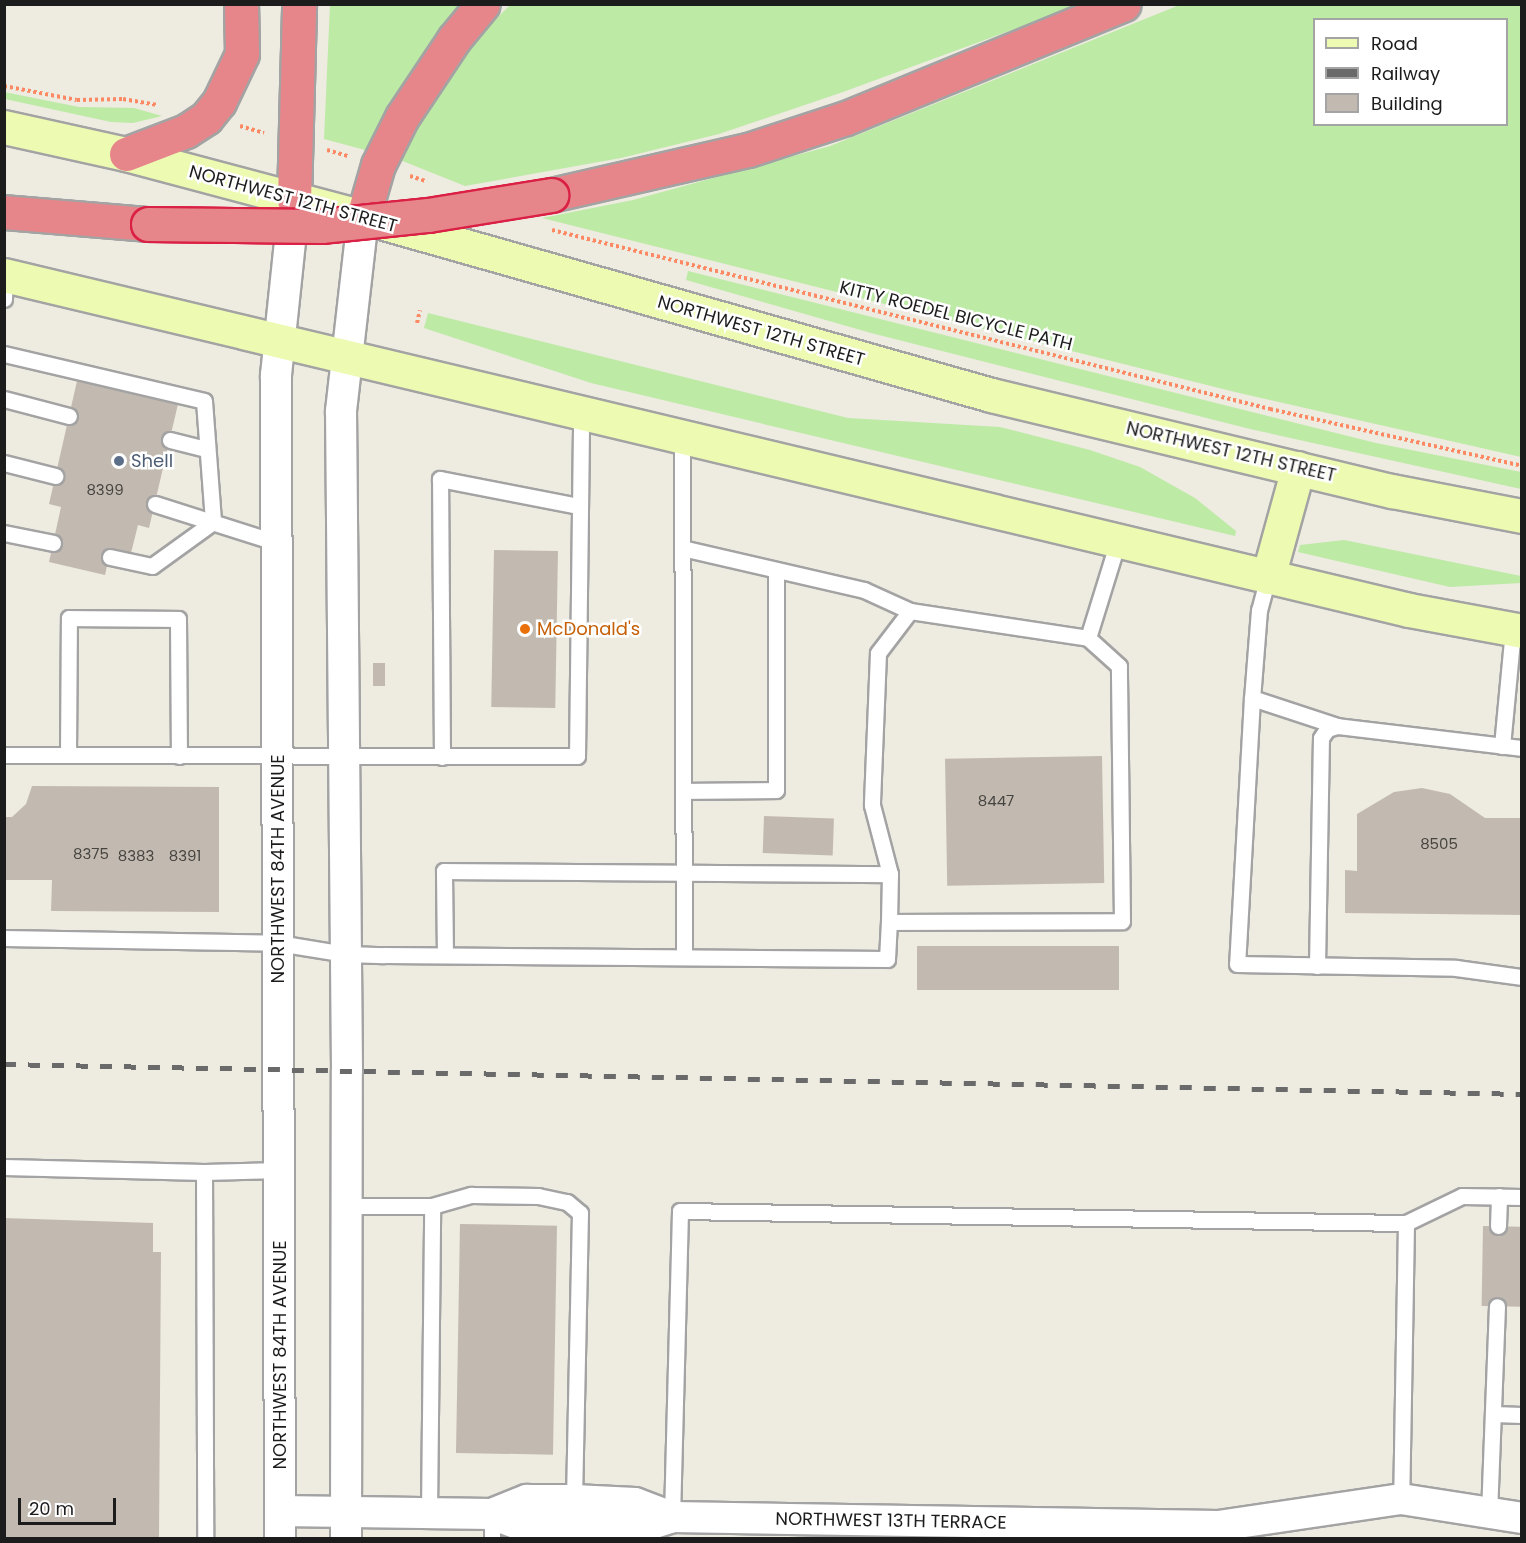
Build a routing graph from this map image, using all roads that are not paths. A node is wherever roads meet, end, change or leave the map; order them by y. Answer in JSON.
{"nodes":[{"id":1,"x":241,"y":4,"type":"edge"},
{"id":2,"x":299,"y":4,"type":"edge"},
{"id":3,"x":483,"y":4,"type":"edge"},
{"id":4,"x":1124,"y":4,"type":"edge"},
{"id":5,"x":4,"y":127,"type":"edge"},
{"id":6,"x":126,"y":154,"type":"junction"},
{"id":7,"x":294,"y":200,"type":"junction"},
{"id":8,"x":4,"y":212,"type":"edge"},
{"id":9,"x":363,"y":217,"type":"junction"},
{"id":10,"x":5,"y":275,"type":"edge"},
{"id":11,"x":4,"y":299,"type":"edge"},
{"id":12,"x":279,"y":341,"type":"junction"},
{"id":13,"x":4,"y":354,"type":"edge"},
{"id":14,"x":346,"y":357,"type":"junction"},
{"id":15,"x":4,"y":399,"type":"edge"},
{"id":16,"x":581,"y":413,"type":"junction"},
{"id":17,"x":69,"y":416,"type":"dead end"},
{"id":18,"x":682,"y":438,"type":"junction"},
{"id":19,"x":170,"y":440,"type":"dead end"},
{"id":20,"x":207,"y":449,"type":"junction"},
{"id":21,"x":4,"y":463,"type":"edge"},
{"id":22,"x":1298,"y":468,"type":"junction"},
{"id":23,"x":55,"y":476,"type":"dead end"},
{"id":24,"x":155,"y":504,"type":"dead end"},
{"id":25,"x":579,"y":506,"type":"junction"},
{"id":26,"x":1521,"y":516,"type":"edge"},
{"id":27,"x":213,"y":522,"type":"junction"},
{"id":28,"x":4,"y":532,"type":"edge"},
{"id":29,"x":1118,"y":541,"type":"junction"},
{"id":30,"x":276,"y":542,"type":"junction"},
{"id":31,"x":53,"y":543,"type":"dead end"},
{"id":32,"x":682,"y":548,"type":"junction"},
{"id":33,"x":110,"y":556,"type":"dead end"},
{"id":34,"x":776,"y":570,"type":"junction"},
{"id":35,"x":1268,"y":577,"type":"junction"},
{"id":36,"x":910,"y":610,"type":"junction"},
{"id":37,"x":1517,"y":630,"type":"edge"},
{"id":38,"x":1088,"y":638,"type":"junction"},
{"id":39,"x":1252,"y":698,"type":"junction"},
{"id":40,"x":1337,"y":726,"type":"junction"},
{"id":41,"x":1502,"y":746,"type":"junction"},
{"id":42,"x":1521,"y":748,"type":"edge"},
{"id":43,"x":68,"y":754,"type":"junction"},
{"id":44,"x":4,"y":755,"type":"edge"},
{"id":45,"x":179,"y":756,"type":"junction"},
{"id":46,"x":345,"y":757,"type":"junction"},
{"id":47,"x":442,"y":757,"type":"junction"},
{"id":48,"x":278,"y":758,"type":"junction"},
{"id":49,"x":683,"y":791,"type":"junction"},
{"id":50,"x":684,"y":871,"type":"junction"},
{"id":51,"x":890,"y":874,"type":"junction"},
{"id":52,"x":889,"y":922,"type":"junction"},
{"id":53,"x":4,"y":938,"type":"edge"},
{"id":54,"x":278,"y":943,"type":"junction"},
{"id":55,"x":346,"y":954,"type":"junction"},
{"id":56,"x":445,"y":955,"type":"junction"},
{"id":57,"x":684,"y":957,"type":"junction"},
{"id":58,"x":1317,"y":966,"type":"junction"},
{"id":59,"x":1521,"y":977,"type":"edge"},
{"id":60,"x":4,"y":1167,"type":"edge"},
{"id":61,"x":280,"y":1170,"type":"junction"},
{"id":62,"x":204,"y":1172,"type":"junction"},
{"id":63,"x":1498,"y":1196,"type":"junction"},
{"id":64,"x":1521,"y":1197,"type":"edge"},
{"id":65,"x":347,"y":1206,"type":"junction"},
{"id":66,"x":432,"y":1206,"type":"junction"},
{"id":67,"x":1406,"y":1223,"type":"junction"},
{"id":68,"x":1498,"y":1226,"type":"dead end"},
{"id":69,"x":1497,"y":1306,"type":"dead end"},
{"id":70,"x":1493,"y":1414,"type":"junction"},
{"id":71,"x":1521,"y":1414,"type":"edge"},
{"id":72,"x":1401,"y":1499,"type":"junction"},
{"id":73,"x":574,"y":1500,"type":"junction"},
{"id":74,"x":429,"y":1513,"type":"junction"},
{"id":75,"x":1489,"y":1514,"type":"junction"},
{"id":76,"x":672,"y":1517,"type":"junction"},
{"id":77,"x":1521,"y":1518,"type":"edge"},
{"id":78,"x":280,"y":1525,"type":"edge"},
{"id":79,"x":346,"y":1525,"type":"edge"},
{"id":80,"x":492,"y":1526,"type":"edge"},
{"id":81,"x":1218,"y":1526,"type":"junction"},
{"id":82,"x":205,"y":1539,"type":"edge"},
{"id":83,"x":1278,"y":1539,"type":"edge"}],
"edges":[{"from":1,"to":6,"type":"highway"},
{"from":2,"to":7,"type":"highway"},
{"from":3,"to":9,"type":"highway"},
{"from":4,"to":8,"type":"highway","bridge":true},
{"from":5,"to":6,"type":"main road","name":"NORTHWEST 12TH STREET"},
{"from":6,"to":7,"type":"main road","name":"NORTHWEST 12TH STREET"},
{"from":7,"to":9,"type":"main road","name":"NORTHWEST 12TH STREET"},
{"from":7,"to":12,"type":"street","name":"NORTHWEST 84TH AVENUE"},
{"from":9,"to":14,"type":"street"},
{"from":9,"to":22,"type":"main road","name":"NORTHWEST 12TH STREET"},
{"from":10,"to":11,"type":"lane"},
{"from":10,"to":12,"type":"main road"},
{"from":12,"to":14,"type":"main road"},
{"from":12,"to":30,"type":"street","name":"NORTHWEST 84TH AVENUE"},
{"from":13,"to":20,"type":"lane"},
{"from":14,"to":16,"type":"main road"},
{"from":14,"to":46,"type":"street"},
{"from":15,"to":17,"type":"lane"},
{"from":16,"to":18,"type":"main road"},
{"from":16,"to":25,"type":"lane"},
{"from":18,"to":29,"type":"main road"},
{"from":18,"to":32,"type":"lane"},
{"from":19,"to":20,"type":"lane"},
{"from":20,"to":27,"type":"lane"},
{"from":21,"to":23,"type":"lane"},
{"from":22,"to":26,"type":"main road","name":"NORTHWEST 12TH STREET"},
{"from":22,"to":35,"type":"main road"},
{"from":24,"to":27,"type":"lane"},
{"from":25,"to":47,"type":"lane"},
{"from":25,"to":47,"type":"lane"},
{"from":27,"to":30,"type":"lane"},
{"from":27,"to":33,"type":"lane"},
{"from":28,"to":31,"type":"lane"},
{"from":29,"to":35,"type":"main road"},
{"from":29,"to":38,"type":"lane"},
{"from":30,"to":48,"type":"street","name":"NORTHWEST 84TH AVENUE"},
{"from":32,"to":34,"type":"lane"},
{"from":32,"to":49,"type":"lane"},
{"from":34,"to":36,"type":"lane"},
{"from":34,"to":49,"type":"lane"},
{"from":35,"to":37,"type":"main road"},
{"from":35,"to":39,"type":"lane"},
{"from":36,"to":38,"type":"lane"},
{"from":36,"to":51,"type":"lane"},
{"from":37,"to":41,"type":"lane"},
{"from":38,"to":52,"type":"lane"},
{"from":39,"to":40,"type":"lane"},
{"from":39,"to":58,"type":"lane"},
{"from":40,"to":41,"type":"lane"},
{"from":40,"to":58,"type":"lane"},
{"from":41,"to":42,"type":"lane"},
{"from":43,"to":44,"type":"lane"},
{"from":43,"to":45,"type":"lane"},
{"from":43,"to":45,"type":"lane"},
{"from":45,"to":48,"type":"lane"},
{"from":46,"to":47,"type":"lane"},
{"from":46,"to":48,"type":"lane"},
{"from":46,"to":55,"type":"street"},
{"from":48,"to":54,"type":"street","name":"NORTHWEST 84TH AVENUE"},
{"from":49,"to":50,"type":"lane"},
{"from":50,"to":51,"type":"lane"},
{"from":50,"to":56,"type":"lane"},
{"from":50,"to":57,"type":"lane"},
{"from":51,"to":52,"type":"lane"},
{"from":52,"to":57,"type":"lane"},
{"from":53,"to":54,"type":"lane"},
{"from":54,"to":55,"type":"lane"},
{"from":54,"to":61,"type":"street","name":"NORTHWEST 84TH AVENUE"},
{"from":55,"to":56,"type":"lane"},
{"from":55,"to":65,"type":"street"},
{"from":56,"to":57,"type":"lane"},
{"from":58,"to":59,"type":"lane"},
{"from":60,"to":62,"type":"lane"},
{"from":61,"to":62,"type":"lane"},
{"from":61,"to":78,"type":"street","name":"NORTHWEST 84TH AVENUE"},
{"from":62,"to":82,"type":"lane"},
{"from":63,"to":64,"type":"lane"},
{"from":63,"to":67,"type":"lane"},
{"from":63,"to":68,"type":"lane"},
{"from":65,"to":66,"type":"lane"},
{"from":65,"to":79,"type":"street"},
{"from":66,"to":73,"type":"lane"},
{"from":66,"to":74,"type":"lane"},
{"from":67,"to":72,"type":"lane"},
{"from":67,"to":76,"type":"lane"},
{"from":69,"to":70,"type":"lane"},
{"from":70,"to":71,"type":"lane"},
{"from":70,"to":75,"type":"lane"},
{"from":72,"to":75,"type":"street","name":"NORTHWEST 13TH TERRACE"},
{"from":72,"to":81,"type":"street","name":"NORTHWEST 13TH TERRACE"},
{"from":73,"to":76,"type":"street","name":"NORTHWEST 13TH TERRACE"},
{"from":73,"to":80,"type":"street","name":"NORTHWEST 13TH TERRACE"},
{"from":74,"to":79,"type":"street","name":"NORTHWEST 13TH TERRACE"},
{"from":74,"to":80,"type":"street","name":"NORTHWEST 13TH TERRACE"},
{"from":75,"to":77,"type":"street","name":"NORTHWEST 13TH TERRACE"},
{"from":76,"to":80,"type":"street","name":"NORTHWEST 13TH TERRACE"},
{"from":76,"to":81,"type":"street","name":"NORTHWEST 13TH TERRACE"},
{"from":78,"to":79,"type":"street","name":"NORTHWEST 13TH TERRACE"},
{"from":81,"to":83,"type":"street","name":"NORTHWEST 13TH TERRACE"}]}
